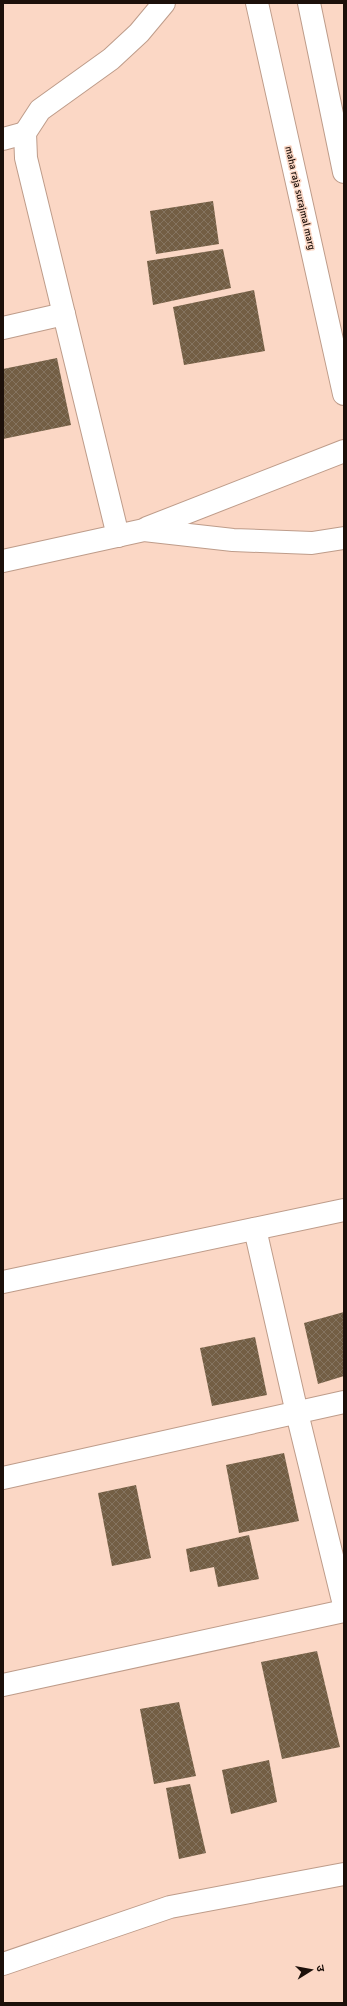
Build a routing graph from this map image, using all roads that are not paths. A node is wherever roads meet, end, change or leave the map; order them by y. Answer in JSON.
{"nodes":[{"id":1,"x":164,"y":3,"type":"edge"},
{"id":2,"x":257,"y":3,"type":"edge"},
{"id":3,"x":309,"y":3,"type":"edge"},
{"id":4,"x":25,"y":133,"type":"junction"},
{"id":5,"x":3,"y":139,"type":"edge"},
{"id":6,"x":344,"y":172,"type":"edge"},
{"id":7,"x":64,"y":314,"type":"junction"},
{"id":8,"x":3,"y":328,"type":"edge"},
{"id":9,"x":344,"y":394,"type":"edge"},
{"id":10,"x":344,"y":452,"type":"edge"},
{"id":11,"x":144,"y":530,"type":"junction"},
{"id":12,"x":118,"y":536,"type":"junction"},
{"id":13,"x":344,"y":538,"type":"edge"},
{"id":14,"x":3,"y":561,"type":"edge"},
{"id":15,"x":344,"y":1210,"type":"edge"},
{"id":16,"x":255,"y":1229,"type":"junction"},
{"id":17,"x":3,"y":1282,"type":"edge"},
{"id":18,"x":344,"y":1402,"type":"edge"},
{"id":19,"x":297,"y":1413,"type":"junction"},
{"id":20,"x":3,"y":1478,"type":"edge"},
{"id":21,"x":344,"y":1605,"type":"edge"},
{"id":22,"x":344,"y":1611,"type":"edge"},
{"id":23,"x":5,"y":1679,"type":"edge"},
{"id":24,"x":344,"y":1874,"type":"edge"},
{"id":25,"x":3,"y":1964,"type":"edge"}],
"edges":[{"from":1,"to":4,"type":"street"},
{"from":2,"to":9,"type":"street","name":"maha raja surajmal marg"},
{"from":3,"to":6,"type":"street"},
{"from":4,"to":5,"type":"street"},
{"from":4,"to":7,"type":"street"},
{"from":7,"to":8,"type":"street"},
{"from":7,"to":12,"type":"street"},
{"from":10,"to":11,"type":"street"},
{"from":11,"to":12,"type":"street"},
{"from":11,"to":13,"type":"street"},
{"from":12,"to":14,"type":"street"},
{"from":15,"to":16,"type":"street"},
{"from":16,"to":17,"type":"street"},
{"from":16,"to":19,"type":"street"},
{"from":18,"to":19,"type":"street"},
{"from":19,"to":20,"type":"street"},
{"from":19,"to":21,"type":"street"},
{"from":22,"to":23,"type":"street"},
{"from":24,"to":25,"type":"street"}]}
